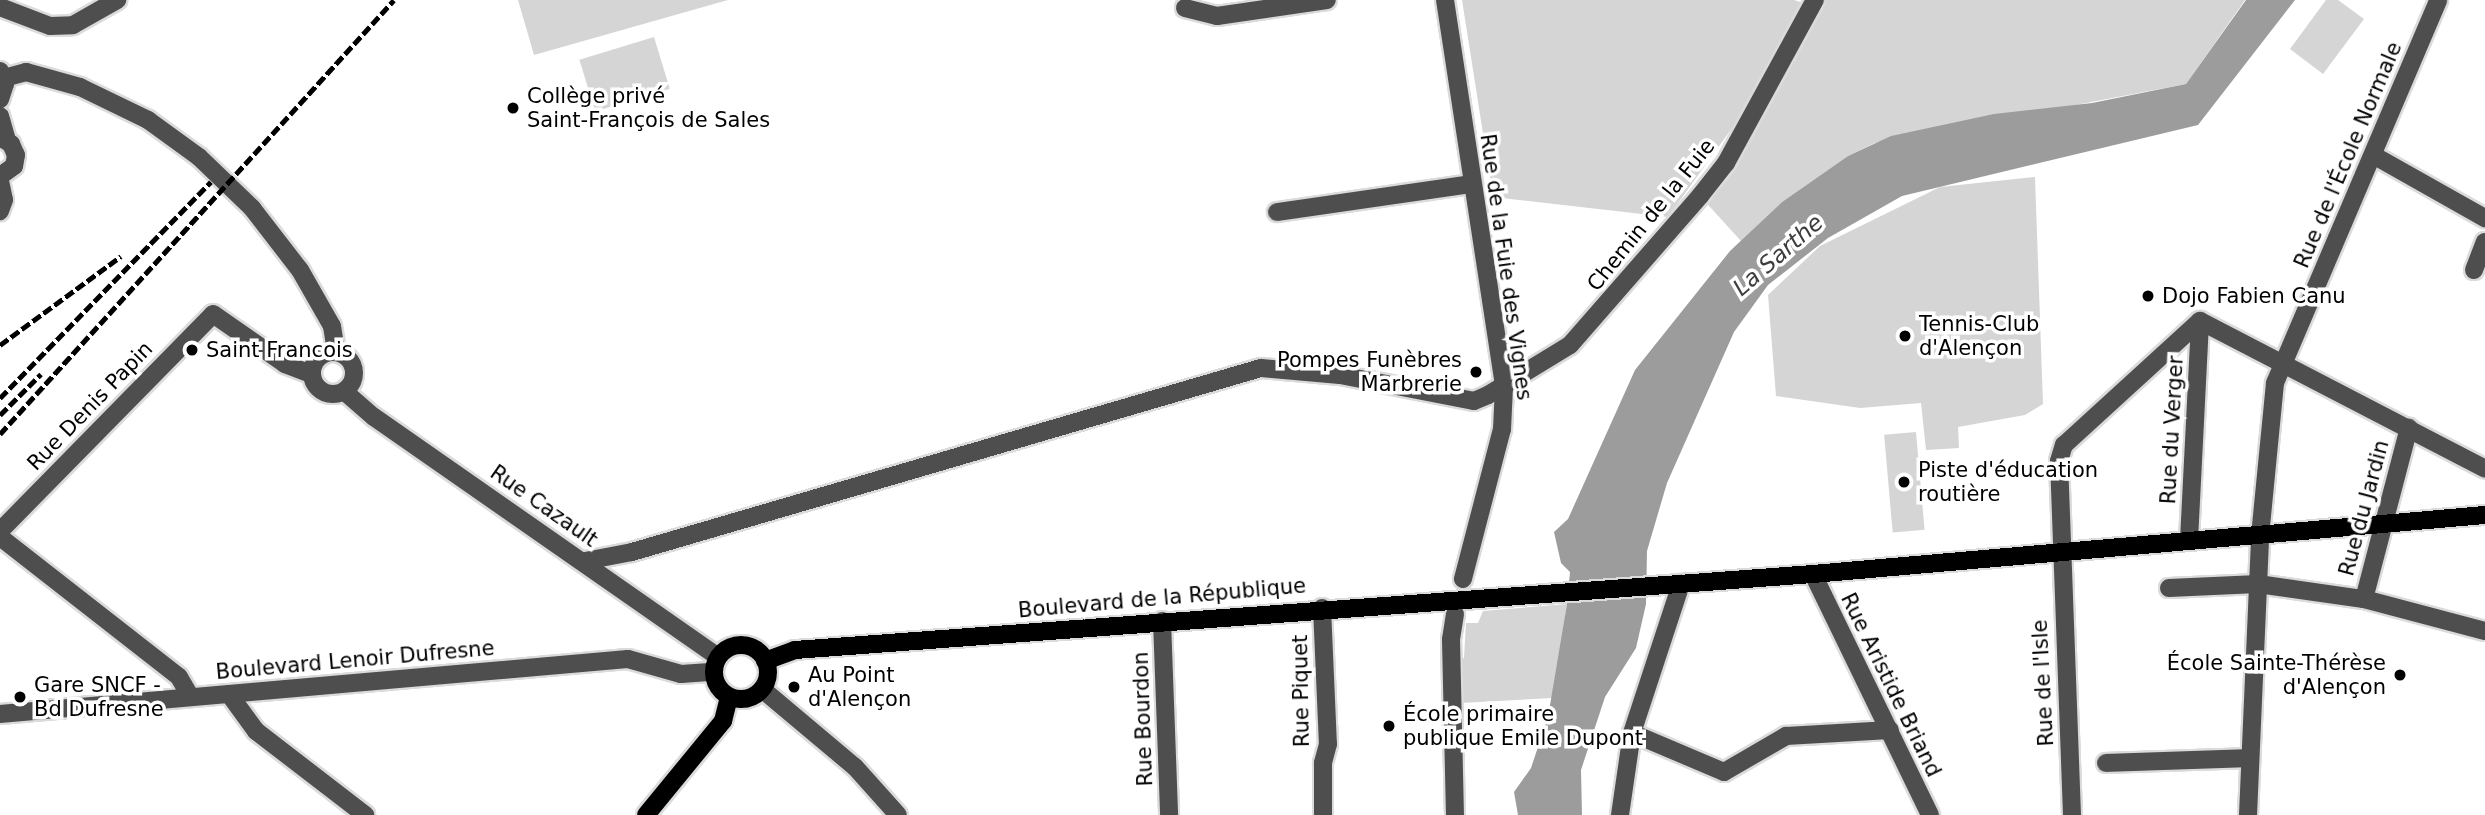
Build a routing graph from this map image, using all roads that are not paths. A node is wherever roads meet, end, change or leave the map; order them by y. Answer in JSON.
{"nodes":[{"id":1,"x":117,"y":0,"type":"edge"},
{"id":2,"x":1327,"y":0,"type":"edge"},
{"id":3,"x":1445,"y":0,"type":"edge"},
{"id":4,"x":1815,"y":0,"type":"edge"},
{"id":5,"x":2438,"y":0,"type":"edge"},
{"id":6,"x":0,"y":7,"type":"edge"},
{"id":7,"x":1185,"y":8,"type":"dead end"},
{"id":8,"x":2,"y":74,"type":"edge"},
{"id":9,"x":0,"y":99,"type":"edge"},
{"id":10,"x":0,"y":116,"type":"edge"},
{"id":11,"x":4,"y":139,"type":"edge"},
{"id":12,"x":2373,"y":155,"type":"junction"},
{"id":13,"x":0,"y":178,"type":"edge"},
{"id":14,"x":1472,"y":184,"type":"junction"},
{"id":15,"x":0,"y":211,"type":"edge"},
{"id":16,"x":1277,"y":212,"type":"dead end"},
{"id":17,"x":2485,"y":218,"type":"edge"},
{"id":18,"x":2485,"y":242,"type":"edge"},
{"id":19,"x":2474,"y":270,"type":"dead end"},
{"id":20,"x":213,"y":314,"type":"joint"},
{"id":21,"x":2200,"y":321,"type":"junction"},
{"id":22,"x":335,"y":352,"type":"junction"},
{"id":23,"x":2283,"y":366,"type":"junction"},
{"id":24,"x":311,"y":374,"type":"junction"},
{"id":25,"x":1504,"y":387,"type":"junction"},
{"id":26,"x":345,"y":391,"type":"junction"},
{"id":27,"x":2409,"y":428,"type":"junction"},
{"id":28,"x":2485,"y":469,"type":"edge"},
{"id":29,"x":2485,"y":515,"type":"edge"},
{"id":30,"x":2381,"y":522,"type":"junction"},
{"id":31,"x":0,"y":531,"type":"edge"},
{"id":32,"x":2260,"y":536,"type":"junction"},
{"id":33,"x":0,"y":537,"type":"edge"},
{"id":34,"x":2189,"y":540,"type":"junction"},
{"id":35,"x":2061,"y":550,"type":"junction"},
{"id":36,"x":632,"y":552,"type":"junction"},
{"id":37,"x":585,"y":562,"type":"junction"},
{"id":38,"x":1813,"y":574,"type":"junction"},
{"id":39,"x":1463,"y":579,"type":"dead end"},
{"id":40,"x":1681,"y":584,"type":"junction"},
{"id":41,"x":2258,"y":584,"type":"junction"},
{"id":42,"x":621,"y":587,"type":"junction"},
{"id":43,"x":2169,"y":588,"type":"dead end"},
{"id":44,"x":2364,"y":599,"type":"junction"},
{"id":45,"x":1322,"y":608,"type":"junction"},
{"id":46,"x":1455,"y":614,"type":"dead end"},
{"id":47,"x":1162,"y":621,"type":"junction"},
{"id":48,"x":2485,"y":631,"type":"edge"},
{"id":49,"x":765,"y":660,"type":"junction"},
{"id":50,"x":716,"y":664,"type":"junction"},
{"id":51,"x":762,"y":689,"type":"junction"},
{"id":52,"x":229,"y":694,"type":"junction"},
{"id":53,"x":190,"y":696,"type":"junction"},
{"id":54,"x":729,"y":697,"type":"junction"},
{"id":55,"x":0,"y":714,"type":"edge"},
{"id":56,"x":1890,"y":730,"type":"junction"},
{"id":57,"x":1632,"y":733,"type":"junction"},
{"id":58,"x":2250,"y":758,"type":"junction"},
{"id":59,"x":2106,"y":763,"type":"dead end"},
{"id":60,"x":365,"y":815,"type":"edge"},
{"id":61,"x":646,"y":815,"type":"edge"},
{"id":62,"x":898,"y":815,"type":"edge"},
{"id":63,"x":1169,"y":815,"type":"edge"},
{"id":64,"x":1323,"y":815,"type":"edge"},
{"id":65,"x":1455,"y":815,"type":"edge"},
{"id":66,"x":1620,"y":815,"type":"edge"},
{"id":67,"x":1930,"y":815,"type":"edge"},
{"id":68,"x":2072,"y":815,"type":"edge"},
{"id":69,"x":2248,"y":815,"type":"edge"}],
"edges":[{"from":1,"to":6,"type":"street"},
{"from":2,"to":7,"type":"street"},
{"from":3,"to":14,"type":"street","name":"Rue de la Fuie des Vignes"},
{"from":4,"to":25,"type":"street","name":"Chemin de la Fuie"},
{"from":5,"to":12,"type":"street","name":"Rue de l'École Normale"},
{"from":8,"to":9,"type":"street"},
{"from":8,"to":22,"type":"street"},
{"from":10,"to":11,"type":"street"},
{"from":11,"to":13,"type":"street"},
{"from":12,"to":17,"type":"street"},
{"from":12,"to":23,"type":"street","name":"Rue de l'École Normale"},
{"from":13,"to":15,"type":"street"},
{"from":14,"to":16,"type":"street"},
{"from":14,"to":25,"type":"street","name":"Rue de la Fuie des Vignes"},
{"from":18,"to":19,"type":"street"},
{"from":20,"to":24,"type":"street","name":"Rue Cazault"},
{"from":20,"to":31,"type":"street","name":"Rue Denis Papin"},
{"from":21,"to":23,"type":"street"},
{"from":21,"to":34,"type":"street","name":"Rue du Verger"},
{"from":21,"to":35,"type":"street","name":"Rue de l'Isle"},
{"from":22,"to":24,"type":"street"},
{"from":22,"to":26,"type":"street"},
{"from":23,"to":27,"type":"street"},
{"from":23,"to":32,"type":"street","name":"Rue de l'École Normale"},
{"from":24,"to":26,"type":"street","name":"Rue Cazault"},
{"from":25,"to":36,"type":"street","name":"Chemin de la Fuie"},
{"from":25,"to":39,"type":"street","name":"Rue de la Fuie des Vignes"},
{"from":26,"to":37,"type":"street","name":"Rue Cazault"},
{"from":27,"to":28,"type":"street"},
{"from":27,"to":30,"type":"street","name":"Rue du Jardin"},
{"from":29,"to":30,"type":"main road"},
{"from":30,"to":32,"type":"main road"},
{"from":30,"to":44,"type":"street","name":"Rue du Jardin"},
{"from":32,"to":34,"type":"main road"},
{"from":32,"to":41,"type":"street","name":"Rue de l'École Normale"},
{"from":33,"to":53,"type":"street"},
{"from":34,"to":35,"type":"main road"},
{"from":35,"to":38,"type":"main road"},
{"from":35,"to":68,"type":"street","name":"Rue de l'Isle"},
{"from":36,"to":37,"type":"street","name":"Chemin de la Fuie"},
{"from":36,"to":42,"type":"street"},
{"from":37,"to":42,"type":"street","name":"Rue Cazault"},
{"from":38,"to":40,"type":"main road"},
{"from":38,"to":56,"type":"street","name":"Rue Aristide Briand"},
{"from":40,"to":45,"type":"main road","name":"Boulevard de la République"},
{"from":40,"to":57,"type":"street"},
{"from":41,"to":43,"type":"street"},
{"from":41,"to":44,"type":"street"},
{"from":41,"to":58,"type":"street","name":"Rue de l'École Normale"},
{"from":42,"to":50,"type":"street","name":"Rue Cazault"},
{"from":44,"to":48,"type":"street"},
{"from":45,"to":47,"type":"main road","name":"Boulevard de la République"},
{"from":45,"to":64,"type":"street","name":"Rue Piquet"},
{"from":46,"to":65,"type":"street"},
{"from":47,"to":49,"type":"main road","name":"Boulevard de la République"},
{"from":47,"to":63,"type":"street","name":"Rue Bourdon"},
{"from":49,"to":50,"type":"main road"},
{"from":49,"to":51,"type":"main road"},
{"from":50,"to":52,"type":"street","name":"Boulevard Lenoir Dufresne"},
{"from":50,"to":54,"type":"main road"},
{"from":51,"to":54,"type":"main road"},
{"from":51,"to":62,"type":"street"},
{"from":52,"to":53,"type":"street","name":"Boulevard Lenoir Dufresne"},
{"from":52,"to":60,"type":"street"},
{"from":53,"to":55,"type":"street","name":"Boulevard Lenoir Dufresne"},
{"from":54,"to":61,"type":"main road"},
{"from":56,"to":57,"type":"street"},
{"from":56,"to":67,"type":"street","name":"Rue Aristide Briand"},
{"from":57,"to":66,"type":"street"},
{"from":58,"to":59,"type":"street"},
{"from":58,"to":69,"type":"street","name":"Rue de l'École Normale"}]}
